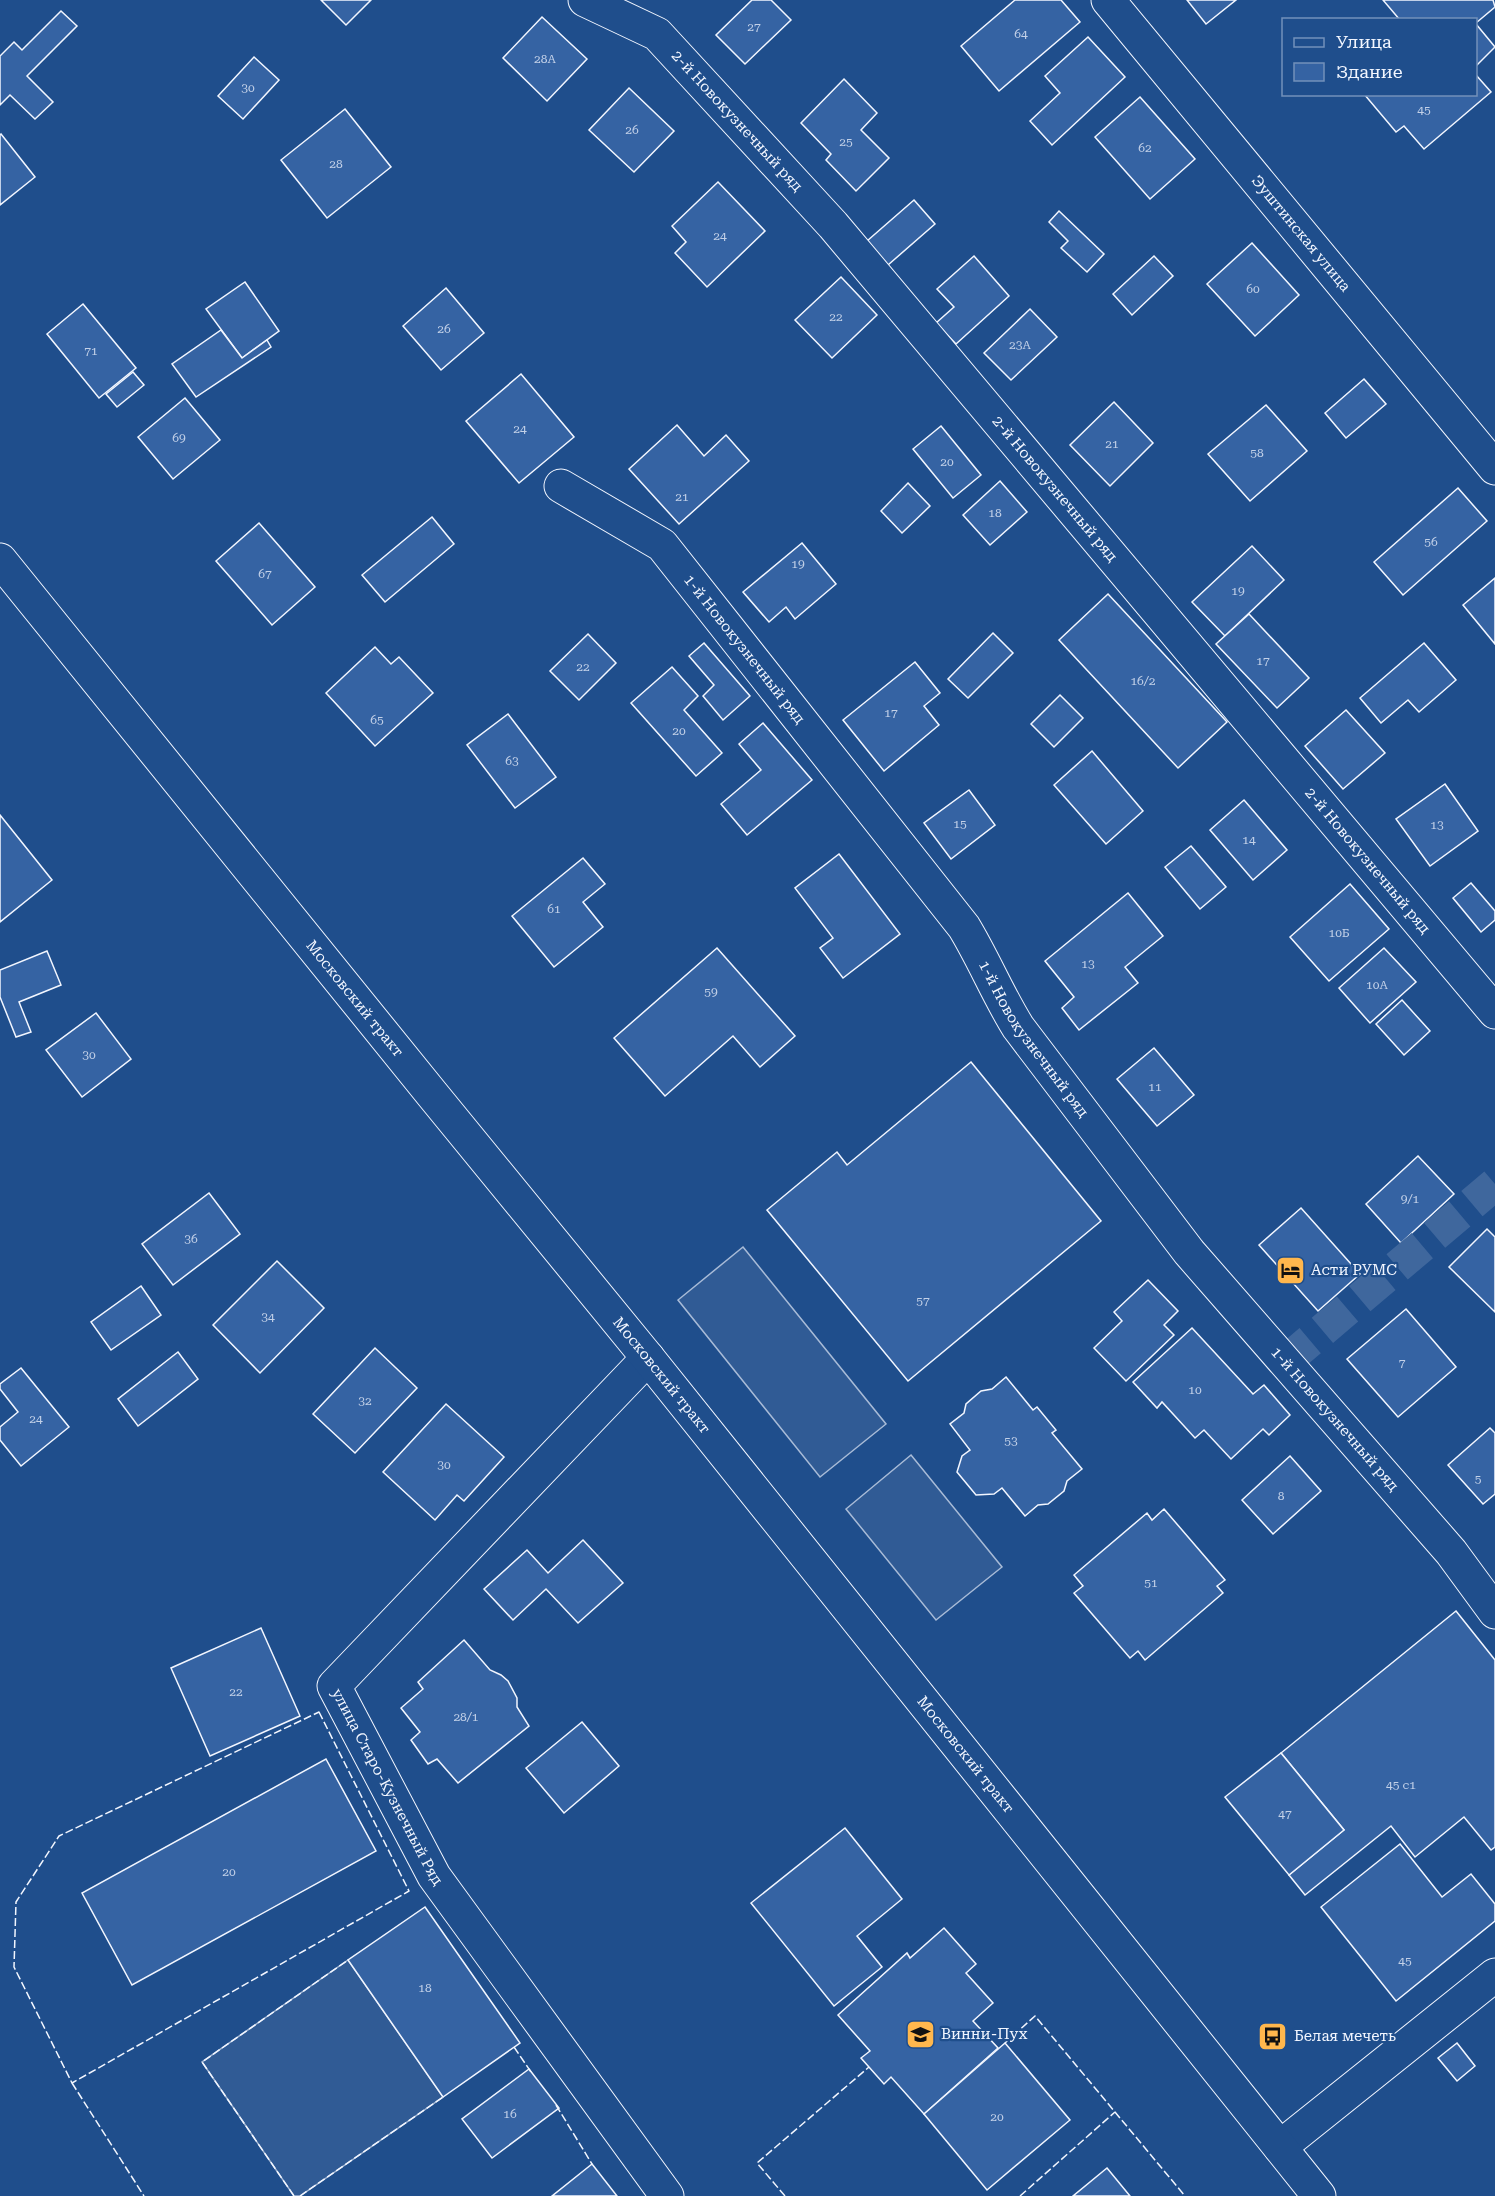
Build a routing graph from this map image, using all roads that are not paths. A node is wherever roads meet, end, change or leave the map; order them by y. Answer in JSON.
{"nodes":[{"id":1,"x":585,"y":0,"type":"edge"},
{"id":2,"x":1108,"y":0,"type":"edge"},
{"id":3,"x":1495,"y":468,"type":"edge"},
{"id":4,"x":561,"y":486,"type":"dead end"},
{"id":5,"x":0,"y":560,"type":"edge"},
{"id":6,"x":1495,"y":1012,"type":"edge"},
{"id":7,"x":648,"y":1358,"type":"junction"},
{"id":8,"x":1495,"y":1612,"type":"edge"},
{"id":9,"x":1495,"y":1975,"type":"edge"},
{"id":10,"x":1280,"y":2147,"type":"junction"},
{"id":11,"x":667,"y":2196,"type":"edge"},
{"id":12,"x":1319,"y":2196,"type":"edge"}],
"edges":[{"from":1,"to":6,"type":"street","name":"2-й Новокузнечный ряд"},
{"from":2,"to":3,"type":"street","name":"Эуштинская улица"},
{"from":4,"to":8,"type":"street","name":"1-й Новокузнечный ряд"},
{"from":5,"to":7,"type":"street","name":"Московский тракт"},
{"from":7,"to":10,"type":"street","name":"Московский тракт"},
{"from":7,"to":11,"type":"street","name":"улица Старо-Кузнечный Ряд"},
{"from":9,"to":10,"type":"street"},
{"from":10,"to":12,"type":"street","name":"Московский тракт"}]}
